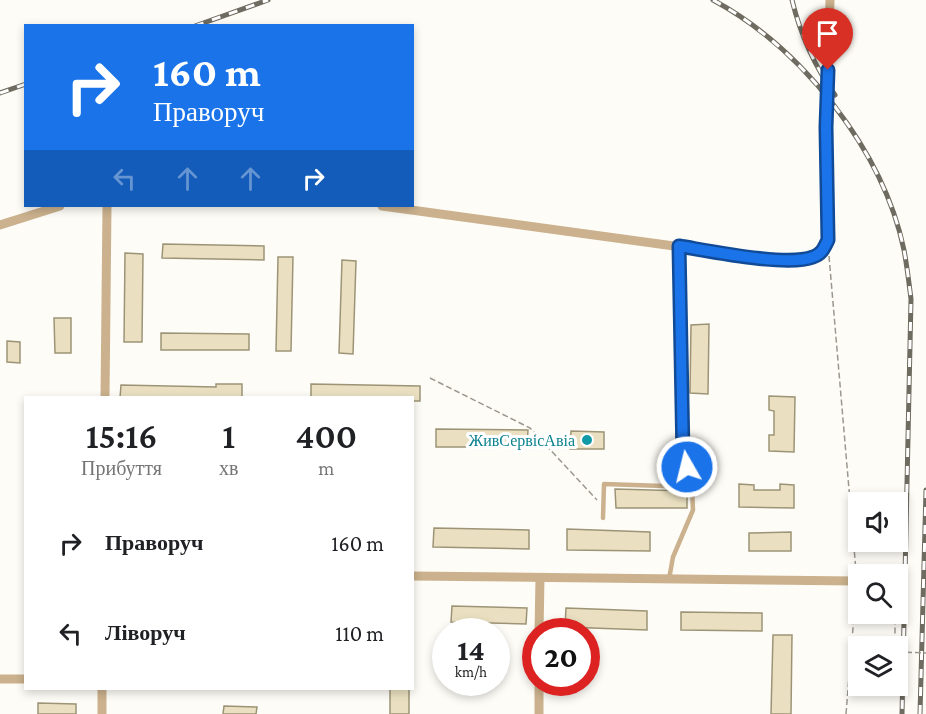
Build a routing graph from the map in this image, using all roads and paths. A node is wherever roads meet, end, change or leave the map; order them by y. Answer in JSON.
{"nodes":[{"id":1,"x":830,"y":0,"type":"edge"},
{"id":2,"x":57,"y":207,"type":"edge"},
{"id":3,"x":107,"y":207,"type":"edge"},
{"id":4,"x":389,"y":207,"type":"edge"},
{"id":5,"x":0,"y":225,"type":"edge"},
{"id":6,"x":828,"y":240,"type":"junction"},
{"id":7,"x":679,"y":246,"type":"junction"},
{"id":8,"x":430,"y":378,"type":"dead end"},
{"id":9,"x":105,"y":396,"type":"edge"},
{"id":10,"x":692,"y":487,"type":"junction"},
{"id":11,"x":604,"y":507,"type":"junction"},
{"id":12,"x":603,"y":518,"type":"dead end"},
{"id":13,"x":856,"y":564,"type":"edge"},
{"id":14,"x":414,"y":576,"type":"edge"},
{"id":15,"x":540,"y":578,"type":"junction"},
{"id":16,"x":669,"y":579,"type":"junction"},
{"id":17,"x":848,"y":581,"type":"edge"},
{"id":18,"x":539,"y":618,"type":"edge"},
{"id":19,"x":855,"y":624,"type":"edge"},
{"id":20,"x":908,"y":652,"type":"edge"},
{"id":21,"x":926,"y":653,"type":"edge"},
{"id":22,"x":0,"y":679,"type":"edge"},
{"id":23,"x":24,"y":679,"type":"edge"},
{"id":24,"x":102,"y":690,"type":"edge"},
{"id":25,"x":539,"y":696,"type":"edge"},
{"id":26,"x":102,"y":714,"type":"edge"},
{"id":27,"x":539,"y":714,"type":"edge"},
{"id":28,"x":846,"y":714,"type":"edge"}],
"edges":[{"from":1,"to":6,"type":"street"},
{"from":2,"to":5,"type":"street"},
{"from":3,"to":9,"type":"street"},
{"from":4,"to":7,"type":"street"},
{"from":6,"to":7,"type":"street"},
{"from":6,"to":13,"type":"path"},
{"from":7,"to":10,"type":"lane"},
{"from":8,"to":11,"type":"path"},
{"from":10,"to":11,"type":"lane"},
{"from":10,"to":16,"type":"lane"},
{"from":11,"to":12,"type":"lane"},
{"from":14,"to":15,"type":"street"},
{"from":15,"to":16,"type":"street"},
{"from":15,"to":18,"type":"street"},
{"from":16,"to":17,"type":"street"},
{"from":19,"to":28,"type":"path"},
{"from":20,"to":21,"type":"path","bridge":true},
{"from":22,"to":23,"type":"street"},
{"from":24,"to":26,"type":"street"},
{"from":25,"to":27,"type":"street"}]}
